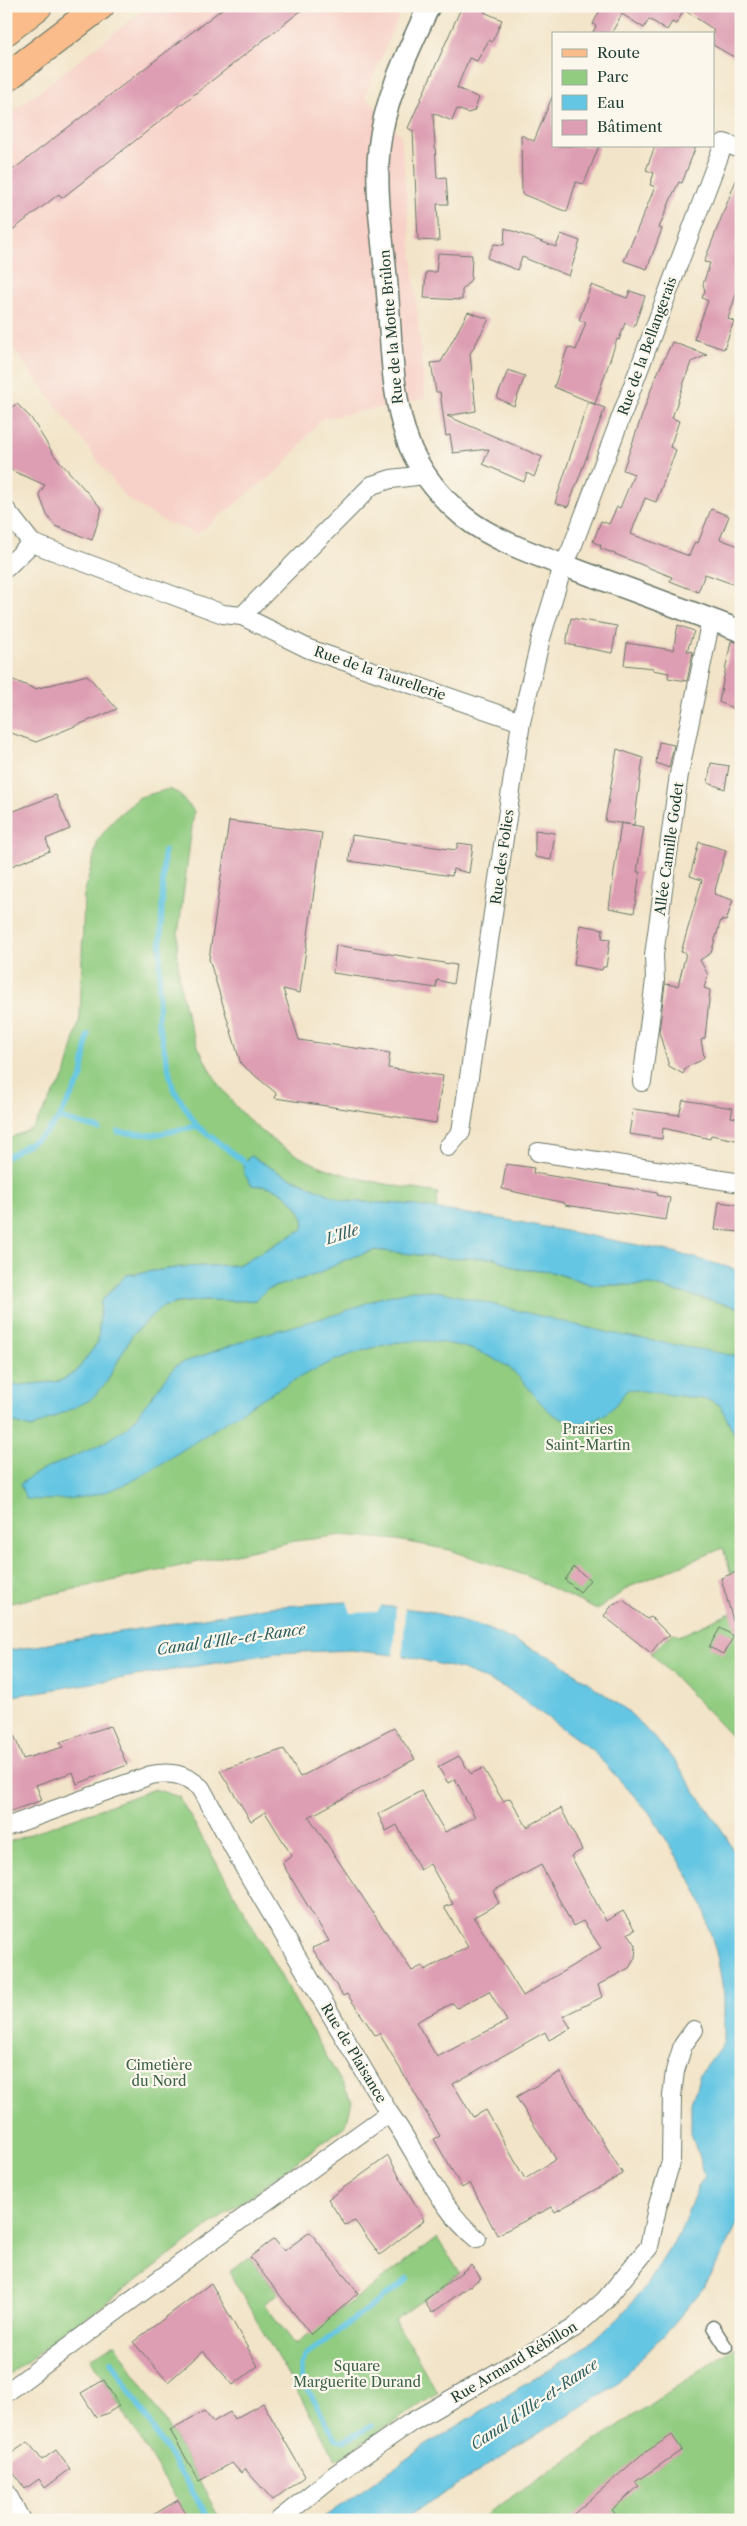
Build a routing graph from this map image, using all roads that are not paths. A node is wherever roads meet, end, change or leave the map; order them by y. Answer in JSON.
{"nodes":[{"id":1,"x":38,"y":6,"type":"edge"},
{"id":2,"x":100,"y":6,"type":"edge"},
{"id":3,"x":429,"y":6,"type":"edge"},
{"id":4,"x":6,"y":31,"type":"edge"},
{"id":5,"x":6,"y":78,"type":"edge"},
{"id":6,"x":741,"y":149,"type":"edge"},
{"id":7,"x":424,"y":474,"type":"junction"},
{"id":8,"x":6,"y":510,"type":"edge"},
{"id":9,"x":32,"y":543,"type":"junction"},
{"id":10,"x":563,"y":566,"type":"junction"},
{"id":11,"x":6,"y":568,"type":"edge"},
{"id":12,"x":242,"y":616,"type":"junction"},
{"id":13,"x":711,"y":619,"type":"junction"},
{"id":14,"x":741,"y":631,"type":"edge"},
{"id":15,"x":521,"y":722,"type":"junction"},
{"id":16,"x":642,"y":1082,"type":"dead end"},
{"id":17,"x":448,"y":1147,"type":"dead end"},
{"id":18,"x":538,"y":1152,"type":"dead end"},
{"id":19,"x":741,"y":1183,"type":"edge"},
{"id":20,"x":6,"y":1827,"type":"edge"},
{"id":21,"x":694,"y":2030,"type":"dead end"},
{"id":22,"x":390,"y":2113,"type":"junction"},
{"id":23,"x":477,"y":2240,"type":"dead end"},
{"id":24,"x":713,"y":2327,"type":"dead end"},
{"id":25,"x":726,"y":2347,"type":"dead end"},
{"id":26,"x":6,"y":2393,"type":"edge"},
{"id":27,"x":6,"y":2492,"type":"edge"},
{"id":28,"x":21,"y":2520,"type":"edge"},
{"id":29,"x":279,"y":2520,"type":"edge"}],
"edges":[{"from":1,"to":4,"type":"main road"},
{"from":2,"to":5,"type":"main road"},
{"from":3,"to":7,"type":"street","name":"Rue de la Motte Brûlon"},
{"from":6,"to":10,"type":"street","name":"Rue de la Bellangerais"},
{"from":7,"to":10,"type":"street","name":"Rue de la Motte Brûlon"},
{"from":7,"to":12,"type":"street"},
{"from":8,"to":9,"type":"street"},
{"from":9,"to":11,"type":"street"},
{"from":9,"to":12,"type":"street","name":"Rue de la Taurellerie"},
{"from":10,"to":13,"type":"street","name":"Rue de la Motte Brûlon"},
{"from":10,"to":15,"type":"street","name":"Rue des Folies"},
{"from":12,"to":15,"type":"street","name":"Rue de la Taurellerie"},
{"from":13,"to":14,"type":"street","name":"Rue de la Motte Brûlon"},
{"from":13,"to":16,"type":"street","name":"Allée Camille Godet"},
{"from":15,"to":17,"type":"street","name":"Rue des Folies"},
{"from":18,"to":19,"type":"street"},
{"from":20,"to":22,"type":"street","name":"Rue de Plaisance"},
{"from":21,"to":29,"type":"street","name":"Rue Armand Rébillon"},
{"from":22,"to":23,"type":"street"},
{"from":22,"to":26,"type":"street","name":"Rue de Plaisance"},
{"from":24,"to":25,"type":"street"},
{"from":27,"to":28,"type":"street"}]}
